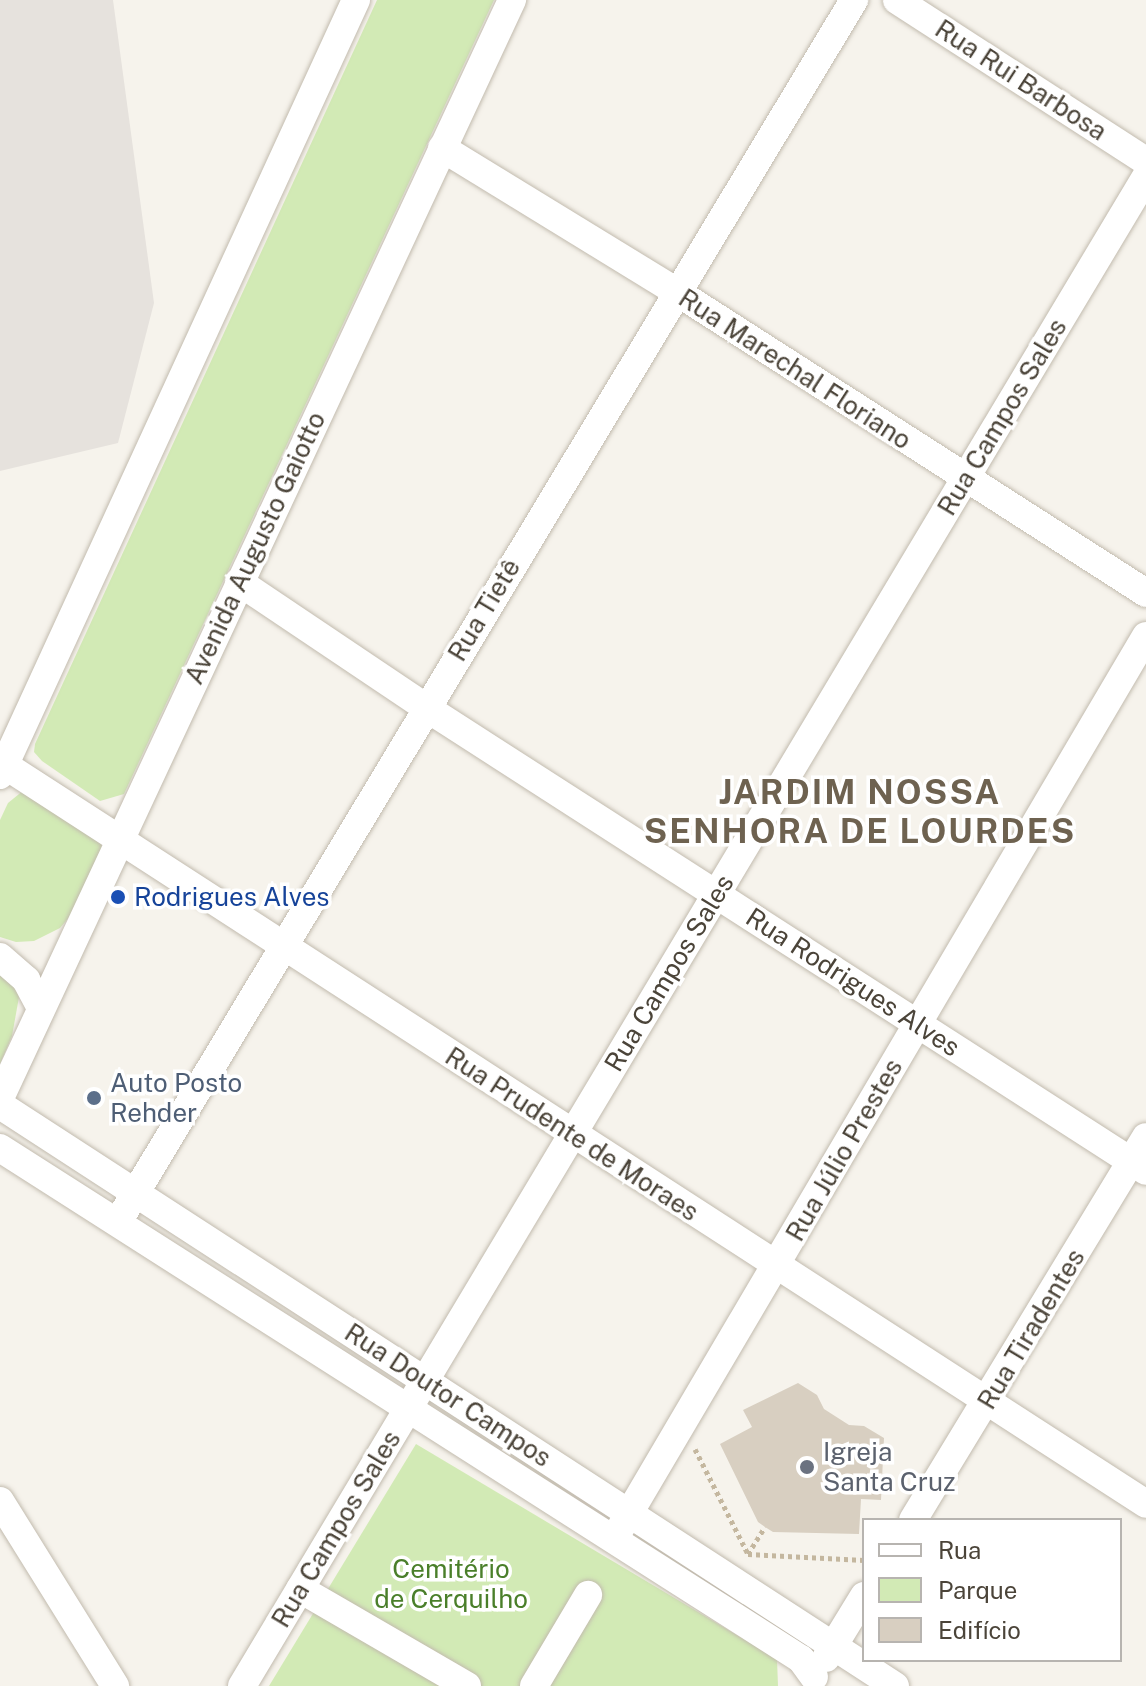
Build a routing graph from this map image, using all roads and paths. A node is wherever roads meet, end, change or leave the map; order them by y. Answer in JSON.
{"nodes":[{"id":1,"x":356,"y":0,"type":"edge"},
{"id":2,"x":512,"y":0,"type":"edge"},
{"id":3,"x":854,"y":0,"type":"edge"},
{"id":4,"x":897,"y":0,"type":"edge"},
{"id":5,"x":442,"y":148,"type":"junction"},
{"id":6,"x":1146,"y":161,"type":"edge"},
{"id":7,"x":1146,"y":177,"type":"edge"},
{"id":8,"x":677,"y":292,"type":"junction"},
{"id":9,"x":965,"y":479,"type":"junction"},
{"id":10,"x":239,"y":582,"type":"junction"},
{"id":11,"x":1146,"y":593,"type":"edge"},
{"id":12,"x":1146,"y":636,"type":"edge"},
{"id":13,"x":425,"y":707,"type":"junction"},
{"id":14,"x":2,"y":768,"type":"edge"},
{"id":15,"x":119,"y":837,"type":"junction"},
{"id":16,"x":716,"y":895,"type":"junction"},
{"id":17,"x":283,"y":947,"type":"junction"},
{"id":18,"x":0,"y":957,"type":"edge"},
{"id":19,"x":41,"y":1008,"type":"junction"},
{"id":20,"x":918,"y":1023,"type":"junction"},
{"id":21,"x":0,"y":1098,"type":"edge"},
{"id":22,"x":0,"y":1105,"type":"edge"},
{"id":23,"x":573,"y":1133,"type":"junction"},
{"id":24,"x":1146,"y":1137,"type":"edge"},
{"id":25,"x":0,"y":1148,"type":"edge"},
{"id":26,"x":1139,"y":1166,"type":"edge"},
{"id":27,"x":136,"y":1192,"type":"junction"},
{"id":28,"x":118,"y":1222,"type":"junction"},
{"id":29,"x":775,"y":1266,"type":"junction"},
{"id":30,"x":425,"y":1381,"type":"junction"},
{"id":31,"x":988,"y":1401,"type":"junction"},
{"id":32,"x":409,"y":1408,"type":"junction"},
{"id":33,"x":676,"y":1433,"type":"junction"},
{"id":34,"x":0,"y":1501,"type":"edge"},
{"id":35,"x":1146,"y":1504,"type":"edge"},
{"id":36,"x":630,"y":1513,"type":"junction"},
{"id":37,"x":914,"y":1518,"type":"edge"},
{"id":38,"x":765,"y":1527,"type":"dead end"},
{"id":39,"x":614,"y":1539,"type":"junction"},
{"id":40,"x":748,"y":1554,"type":"junction"},
{"id":41,"x":862,"y":1560,"type":"edge"},
{"id":42,"x":732,"y":1579,"type":"junction"},
{"id":43,"x":300,"y":1589,"type":"junction"},
{"id":44,"x":588,"y":1595,"type":"dead end"},
{"id":45,"x":862,"y":1599,"type":"edge"},
{"id":46,"x":834,"y":1644,"type":"junction"},
{"id":47,"x":811,"y":1682,"type":"edge"},
{"id":48,"x":115,"y":1686,"type":"edge"},
{"id":49,"x":242,"y":1686,"type":"edge"},
{"id":50,"x":467,"y":1686,"type":"edge"},
{"id":51,"x":534,"y":1686,"type":"edge"},
{"id":52,"x":895,"y":1686,"type":"edge"}],
"edges":[{"from":1,"to":14,"type":"street"},
{"from":2,"to":5,"type":"street","name":"Avenida Augusto Gaiotto"},
{"from":3,"to":8,"type":"street","name":"Rua Tietê"},
{"from":4,"to":6,"type":"street","name":"Rua Rui Barbosa"},
{"from":5,"to":8,"type":"street","name":"Rua Marechal Floriano"},
{"from":5,"to":10,"type":"street","name":"Avenida Augusto Gaiotto"},
{"from":7,"to":9,"type":"street","name":"Rua Campos Sales"},
{"from":8,"to":9,"type":"street","name":"Rua Marechal Floriano"},
{"from":8,"to":13,"type":"street","name":"Rua Tietê"},
{"from":9,"to":11,"type":"street","name":"Rua Marechal Floriano"},
{"from":9,"to":16,"type":"street","name":"Rua Campos Sales"},
{"from":10,"to":13,"type":"street","name":"Rua Rodrigues Alves"},
{"from":10,"to":15,"type":"street","name":"Avenida Augusto Gaiotto"},
{"from":12,"to":20,"type":"street","name":"Rua Júlio Prestes"},
{"from":13,"to":16,"type":"street","name":"Rua Rodrigues Alves"},
{"from":13,"to":17,"type":"street","name":"Rua Tietê"},
{"from":14,"to":15,"type":"street","name":"Rua Prudente de Moraes"},
{"from":15,"to":17,"type":"street","name":"Rua Prudente de Moraes"},
{"from":15,"to":19,"type":"street","name":"Avenida Augusto Gaiotto"},
{"from":16,"to":20,"type":"street","name":"Rua Rodrigues Alves"},
{"from":16,"to":23,"type":"street","name":"Rua Campos Sales"},
{"from":17,"to":23,"type":"street","name":"Rua Prudente de Moraes"},
{"from":17,"to":27,"type":"street","name":"Rua Tietê"},
{"from":18,"to":19,"type":"street"},
{"from":19,"to":21,"type":"street","name":"Avenida Augusto Gaiotto"},
{"from":20,"to":26,"type":"street","name":"Rua Rodrigues Alves"},
{"from":20,"to":29,"type":"street","name":"Rua Júlio Prestes"},
{"from":22,"to":27,"type":"street","name":"Rua Doutor Campos"},
{"from":23,"to":29,"type":"street","name":"Rua Prudente de Moraes"},
{"from":23,"to":30,"type":"street","name":"Rua Campos Sales"},
{"from":24,"to":26,"type":"street","name":"Rua Tiradentes"},
{"from":25,"to":28,"type":"street","name":"Rua Doutor Campos"},
{"from":26,"to":31,"type":"street","name":"Rua Tiradentes"},
{"from":27,"to":28,"type":"street","name":"Rua Tietê"},
{"from":27,"to":30,"type":"street","name":"Rua Doutor Campos"},
{"from":28,"to":32,"type":"street","name":"Rua Doutor Campos"},
{"from":29,"to":31,"type":"street","name":"Rua Prudente de Moraes"},
{"from":29,"to":33,"type":"street","name":"Rua Júlio Prestes"},
{"from":30,"to":32,"type":"street","name":"Rua Campos Sales"},
{"from":30,"to":36,"type":"street","name":"Rua Doutor Campos"},
{"from":31,"to":35,"type":"street","name":"Rua Prudente de Moraes"},
{"from":31,"to":37,"type":"street","name":"Rua Tiradentes"},
{"from":32,"to":39,"type":"street","name":"Rua Doutor Campos"},
{"from":32,"to":43,"type":"street","name":"Rua Campos Sales"},
{"from":33,"to":36,"type":"street","name":"Rua Júlio Prestes"},
{"from":33,"to":40,"type":"path"},
{"from":34,"to":48,"type":"street"},
{"from":36,"to":39,"type":"street","name":"Rua Júlio Prestes"},
{"from":36,"to":42,"type":"street","name":"Rua Doutor Campos"},
{"from":38,"to":40,"type":"path"},
{"from":39,"to":47,"type":"street","name":"Rua Doutor Campos"},
{"from":40,"to":41,"type":"path"},
{"from":40,"to":42,"type":"path"},
{"from":42,"to":46,"type":"street","name":"Rua Doutor Campos"},
{"from":43,"to":49,"type":"street","name":"Rua Campos Sales"},
{"from":43,"to":50,"type":"street"},
{"from":44,"to":51,"type":"street"},
{"from":45,"to":46,"type":"street"},
{"from":46,"to":47,"type":"street"},
{"from":46,"to":52,"type":"street","name":"Rua Doutor Campos"}]}
